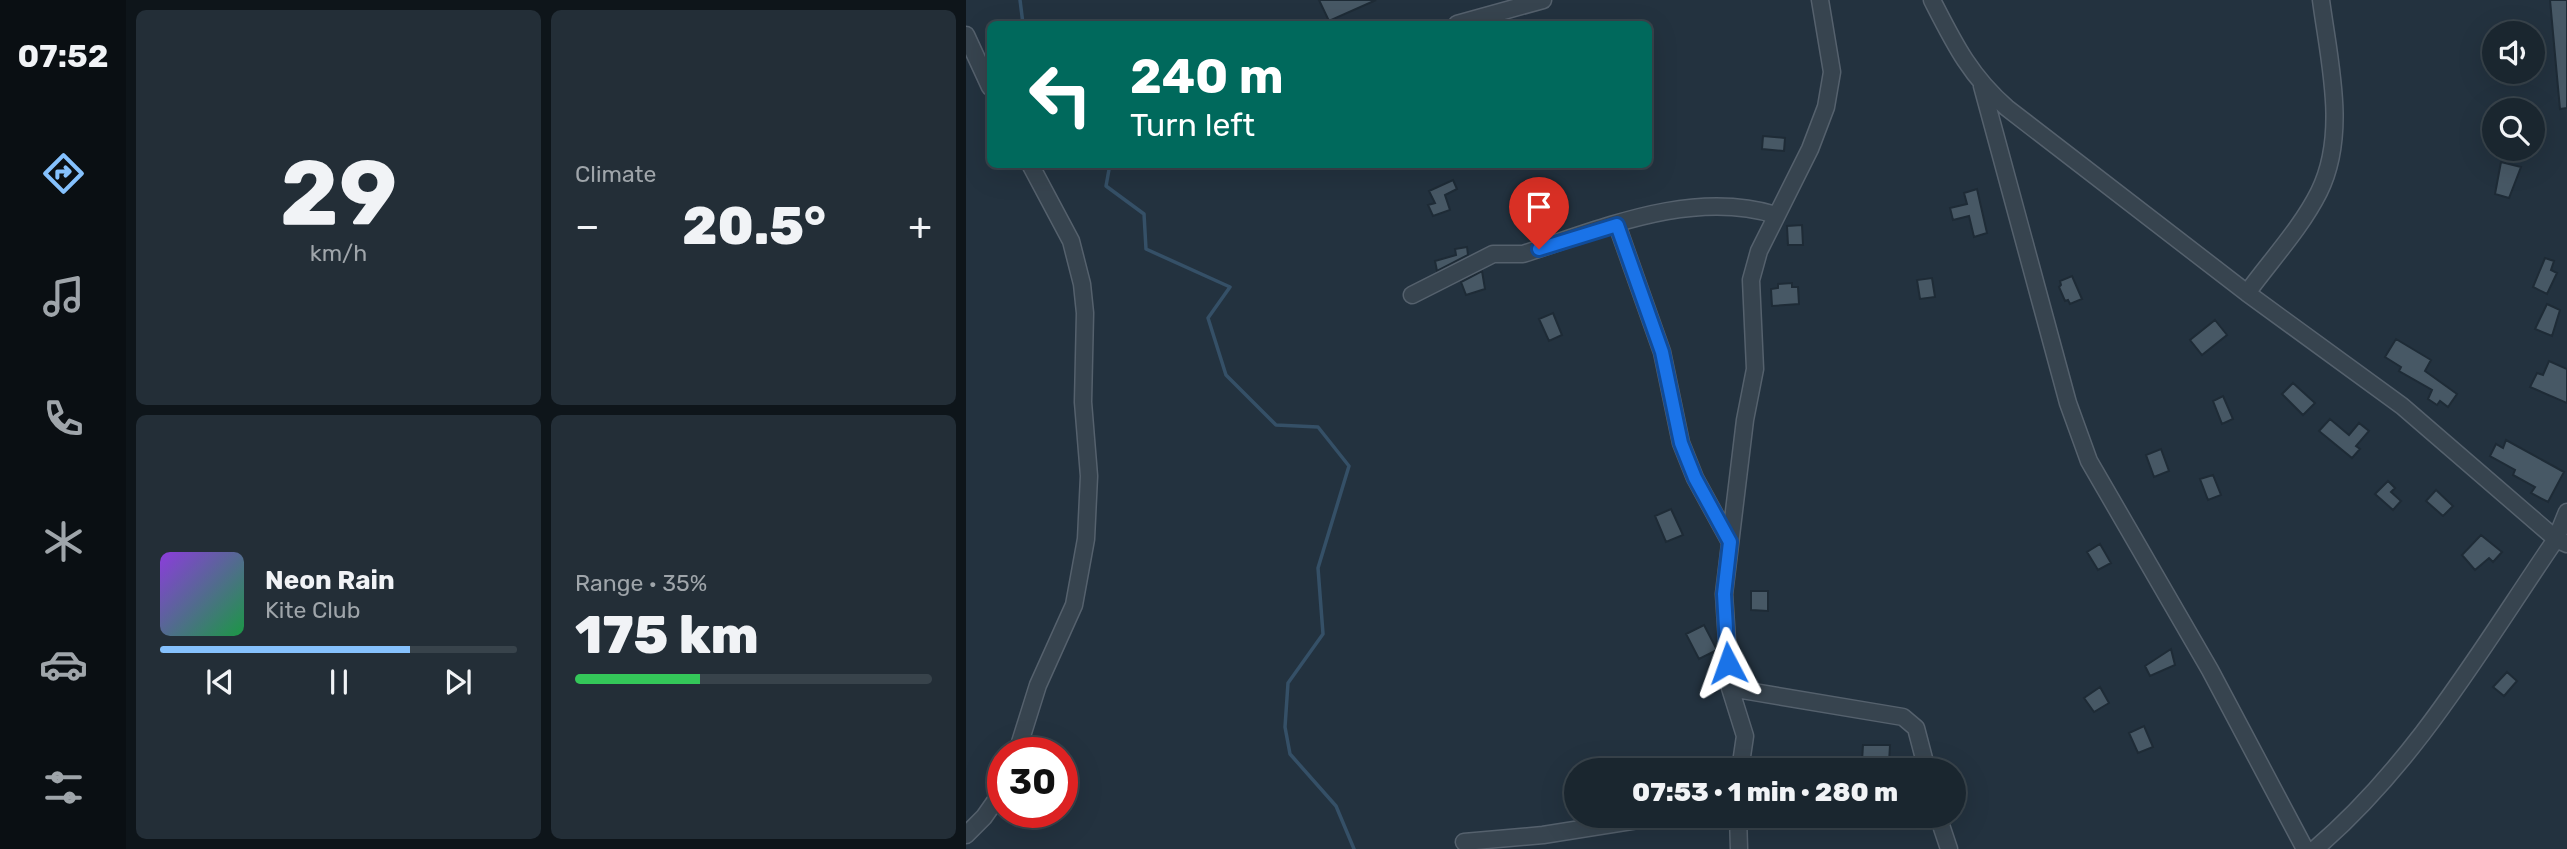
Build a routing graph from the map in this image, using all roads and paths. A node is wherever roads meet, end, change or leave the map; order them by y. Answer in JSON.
{"nodes":[{"id":1,"x":1543,"y":0,"type":"edge"},
{"id":2,"x":1820,"y":0,"type":"edge"},
{"id":3,"x":1932,"y":0,"type":"edge"},
{"id":4,"x":2321,"y":0,"type":"edge"},
{"id":5,"x":1520,"y":3,"type":"edge"},
{"id":6,"x":1466,"y":21,"type":"edge"},
{"id":7,"x":966,"y":35,"type":"edge"},
{"id":8,"x":987,"y":80,"type":"edge"},
{"id":9,"x":1982,"y":86,"type":"junction"},
{"id":10,"x":1032,"y":168,"type":"edge"},
{"id":11,"x":1776,"y":215,"type":"junction"},
{"id":12,"x":1617,"y":225,"type":"junction"},
{"id":13,"x":2247,"y":293,"type":"junction"},
{"id":14,"x":1412,"y":295,"type":"dead end"},
{"id":15,"x":2567,"y":512,"type":"edge"},
{"id":16,"x":2562,"y":541,"type":"edge"},
{"id":17,"x":1730,"y":542,"type":"junction"},
{"id":18,"x":1730,"y":688,"type":"junction"},
{"id":19,"x":1022,"y":737,"type":"edge"},
{"id":20,"x":1741,"y":758,"type":"edge"},
{"id":21,"x":1924,"y":758,"type":"edge"},
{"id":22,"x":987,"y":813,"type":"edge"},
{"id":23,"x":1587,"y":828,"type":"edge"},
{"id":24,"x":1738,"y":828,"type":"edge"},
{"id":25,"x":1942,"y":828,"type":"edge"},
{"id":26,"x":966,"y":835,"type":"edge"},
{"id":27,"x":1464,"y":842,"type":"dead end"},
{"id":28,"x":1739,"y":849,"type":"edge"},
{"id":29,"x":1949,"y":849,"type":"edge"},
{"id":30,"x":2305,"y":849,"type":"edge"},
{"id":31,"x":2315,"y":849,"type":"edge"}],
"edges":[{"from":1,"to":5,"type":"street"},
{"from":2,"to":11,"type":"street"},
{"from":3,"to":9,"type":"street"},
{"from":4,"to":13,"type":"street"},
{"from":5,"to":6,"type":"street"},
{"from":7,"to":8,"type":"street"},
{"from":9,"to":13,"type":"street"},
{"from":9,"to":30,"type":"street"},
{"from":10,"to":19,"type":"street"},
{"from":11,"to":12,"type":"street"},
{"from":11,"to":17,"type":"street"},
{"from":12,"to":14,"type":"street"},
{"from":12,"to":17,"type":"street"},
{"from":13,"to":16,"type":"street"},
{"from":15,"to":16,"type":"street"},
{"from":16,"to":31,"type":"street"},
{"from":17,"to":18,"type":"street"},
{"from":18,"to":20,"type":"street"},
{"from":18,"to":21,"type":"street"},
{"from":22,"to":26,"type":"street"},
{"from":23,"to":27,"type":"street"},
{"from":24,"to":28,"type":"street"},
{"from":25,"to":29,"type":"street"}]}
